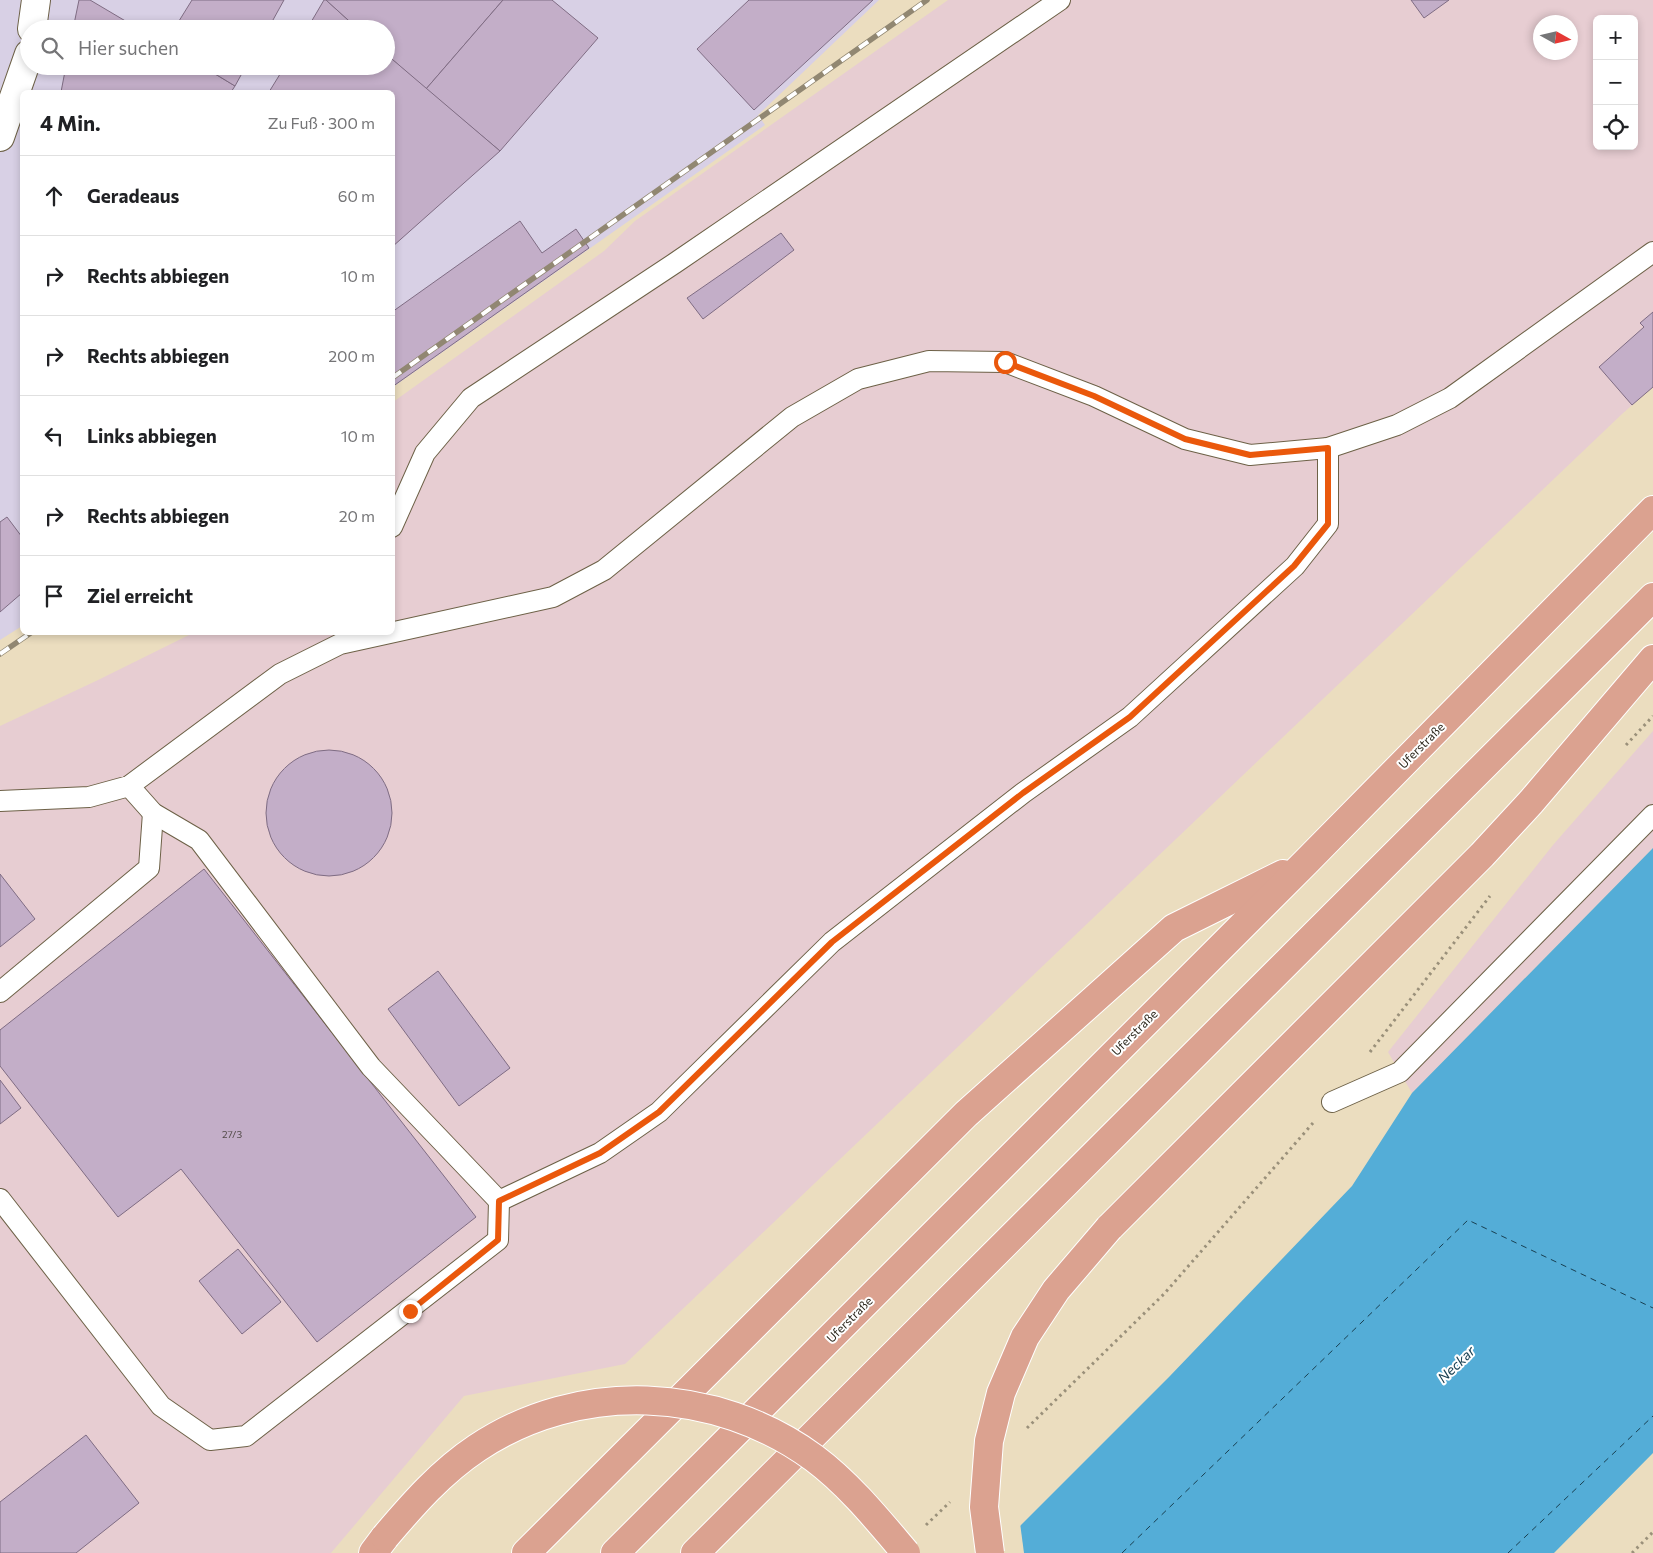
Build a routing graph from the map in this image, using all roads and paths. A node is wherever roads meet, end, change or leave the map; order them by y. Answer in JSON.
{"nodes":[{"id":1,"x":36,"y":0,"type":"edge"},
{"id":2,"x":1060,"y":0,"type":"edge"},
{"id":3,"x":33,"y":20,"type":"edge"},
{"id":4,"x":22,"y":75,"type":"edge"},
{"id":5,"x":0,"y":137,"type":"edge"},
{"id":6,"x":1653,"y":252,"type":"edge"},
{"id":7,"x":1328,"y":448,"type":"junction"},
{"id":8,"x":1653,"y":510,"type":"edge"},
{"id":9,"x":395,"y":520,"type":"edge"},
{"id":10,"x":1653,"y":597,"type":"edge"},
{"id":11,"x":395,"y":628,"type":"edge"},
{"id":12,"x":357,"y":635,"type":"edge"},
{"id":13,"x":342,"y":638,"type":"edge"},
{"id":14,"x":1653,"y":659,"type":"edge"},
{"id":15,"x":1653,"y":716,"type":"edge"},
{"id":16,"x":1620,"y":751,"type":"dead end"},
{"id":17,"x":129,"y":786,"type":"junction"},
{"id":18,"x":0,"y":801,"type":"edge"},
{"id":19,"x":153,"y":813,"type":"junction"},
{"id":20,"x":1653,"y":814,"type":"edge"},
{"id":21,"x":1305,"y":863,"type":"junction"},
{"id":22,"x":1496,"y":888,"type":"dead end"},
{"id":23,"x":0,"y":992,"type":"edge"},
{"id":24,"x":1368,"y":1054,"type":"dead end"},
{"id":25,"x":1332,"y":1102,"type":"joint"},
{"id":26,"x":0,"y":1199,"type":"edge"},
{"id":27,"x":499,"y":1201,"type":"junction"},
{"id":28,"x":1024,"y":1430,"type":"dead end"},
{"id":29,"x":954,"y":1498,"type":"dead end"},
{"id":30,"x":926,"y":1526,"type":"dead end"},
{"id":31,"x":1653,"y":1532,"type":"edge"},
{"id":32,"x":379,"y":1545,"type":"edge"},
{"id":33,"x":526,"y":1553,"type":"edge"},
{"id":34,"x":615,"y":1553,"type":"edge"},
{"id":35,"x":695,"y":1553,"type":"edge"},
{"id":36,"x":906,"y":1553,"type":"edge"},
{"id":37,"x":990,"y":1553,"type":"edge"},
{"id":38,"x":1632,"y":1553,"type":"edge"}],
"edges":[{"from":1,"to":3,"type":"street"},
{"from":2,"to":9,"type":"lane"},
{"from":4,"to":5,"type":"street"},
{"from":6,"to":7,"type":"lane"},
{"from":7,"to":11,"type":"lane"},
{"from":7,"to":27,"type":"lane"},
{"from":8,"to":21,"type":"highway","name":"Uferstraße"},
{"from":10,"to":35,"type":"highway"},
{"from":12,"to":13,"type":"lane"},
{"from":13,"to":17,"type":"lane"},
{"from":14,"to":37,"type":"highway","bridge":true},
{"from":15,"to":16,"type":"path"},
{"from":17,"to":18,"type":"lane"},
{"from":17,"to":19,"type":"lane"},
{"from":19,"to":23,"type":"lane"},
{"from":19,"to":27,"type":"lane"},
{"from":20,"to":25,"type":"lane"},
{"from":21,"to":33,"type":"highway"},
{"from":21,"to":34,"type":"highway","name":"Uferstraße"},
{"from":22,"to":24,"type":"path"},
{"from":25,"to":28,"type":"path"},
{"from":26,"to":27,"type":"lane"},
{"from":29,"to":30,"type":"path"},
{"from":31,"to":38,"type":"path"},
{"from":32,"to":36,"type":"highway","bridge":true}]}
